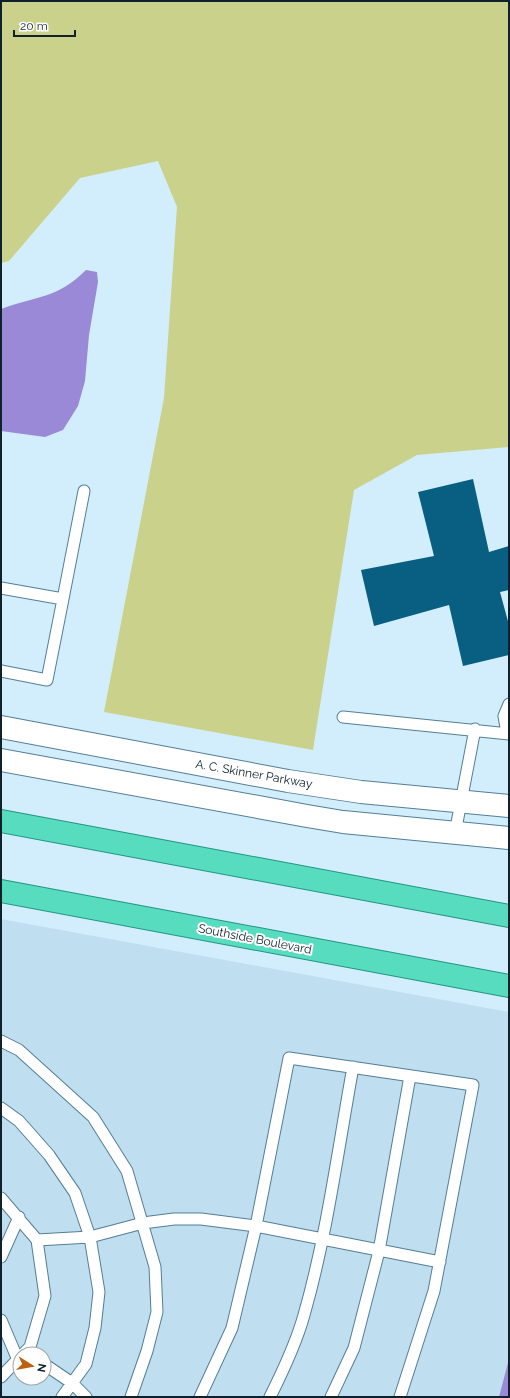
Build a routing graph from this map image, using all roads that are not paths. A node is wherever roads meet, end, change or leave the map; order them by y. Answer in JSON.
{"nodes":[{"id":1,"x":84,"y":491,"type":"dead end"},
{"id":2,"x":1,"y":588,"type":"edge"},
{"id":3,"x":63,"y":599,"type":"junction"},
{"id":4,"x":1,"y":671,"type":"edge"},
{"id":5,"x":509,"y":704,"type":"edge"},
{"id":6,"x":343,"y":717,"type":"dead end"},
{"id":7,"x":1,"y":727,"type":"edge"},
{"id":8,"x":475,"y":730,"type":"junction"},
{"id":9,"x":508,"y":733,"type":"edge"},
{"id":10,"x":1,"y":760,"type":"edge"},
{"id":11,"x":462,"y":802,"type":"junction"},
{"id":12,"x":509,"y":806,"type":"edge"},
{"id":13,"x":1,"y":821,"type":"edge"},
{"id":14,"x":456,"y":833,"type":"junction"},
{"id":15,"x":509,"y":838,"type":"edge"},
{"id":16,"x":1,"y":891,"type":"edge"},
{"id":17,"x":509,"y":916,"type":"edge"},
{"id":18,"x":509,"y":986,"type":"edge"},
{"id":19,"x":1,"y":1040,"type":"edge"},
{"id":20,"x":353,"y":1067,"type":"junction"},
{"id":21,"x":410,"y":1076,"type":"junction"},
{"id":22,"x":1,"y":1108,"type":"edge"},
{"id":23,"x":1,"y":1198,"type":"edge"},
{"id":24,"x":19,"y":1218,"type":"junction"},
{"id":25,"x":143,"y":1223,"type":"junction"},
{"id":26,"x":256,"y":1226,"type":"junction"},
{"id":27,"x":90,"y":1237,"type":"junction"},
{"id":28,"x":322,"y":1239,"type":"junction"},
{"id":29,"x":37,"y":1240,"type":"junction"},
{"id":30,"x":379,"y":1251,"type":"junction"},
{"id":31,"x":1,"y":1257,"type":"edge"},
{"id":32,"x":440,"y":1262,"type":"junction"},
{"id":33,"x":1,"y":1320,"type":"edge"},
{"id":34,"x":17,"y":1346,"type":"edge"},
{"id":35,"x":30,"y":1346,"type":"edge"},
{"id":36,"x":12,"y":1366,"type":"edge"},
{"id":37,"x":52,"y":1369,"type":"edge"},
{"id":38,"x":1,"y":1377,"type":"edge"},
{"id":39,"x":72,"y":1383,"type":"junction"},
{"id":40,"x":62,"y":1397,"type":"edge"},
{"id":41,"x":86,"y":1397,"type":"edge"},
{"id":42,"x":131,"y":1397,"type":"edge"},
{"id":43,"x":200,"y":1397,"type":"edge"},
{"id":44,"x":270,"y":1397,"type":"edge"},
{"id":45,"x":331,"y":1397,"type":"edge"},
{"id":46,"x":400,"y":1397,"type":"edge"}],
"edges":[{"from":1,"to":3,"type":"lane"},
{"from":2,"to":3,"type":"lane"},
{"from":3,"to":4,"type":"lane"},
{"from":5,"to":9,"type":"lane"},
{"from":6,"to":8,"type":"lane"},
{"from":7,"to":11,"type":"main road","name":"A. C. Skinner Parkway"},
{"from":8,"to":9,"type":"lane"},
{"from":8,"to":11,"type":"lane"},
{"from":10,"to":14,"type":"main road"},
{"from":11,"to":12,"type":"main road","name":"A. C. Skinner Parkway"},
{"from":11,"to":14,"type":"lane"},
{"from":13,"to":17,"type":"highway"},
{"from":14,"to":15,"type":"main road"},
{"from":16,"to":18,"type":"highway","name":"Southside Boulevard"},
{"from":19,"to":25,"type":"lane"},
{"from":20,"to":21,"type":"lane"},
{"from":20,"to":26,"type":"lane"},
{"from":20,"to":28,"type":"lane"},
{"from":21,"to":30,"type":"lane"},
{"from":21,"to":32,"type":"lane"},
{"from":22,"to":27,"type":"lane"},
{"from":23,"to":24,"type":"lane"},
{"from":24,"to":29,"type":"lane"},
{"from":24,"to":31,"type":"lane"},
{"from":25,"to":26,"type":"lane"},
{"from":25,"to":27,"type":"lane"},
{"from":25,"to":42,"type":"lane"},
{"from":26,"to":28,"type":"lane"},
{"from":26,"to":43,"type":"lane"},
{"from":27,"to":29,"type":"lane"},
{"from":27,"to":39,"type":"lane"},
{"from":28,"to":30,"type":"lane"},
{"from":28,"to":44,"type":"lane"},
{"from":29,"to":35,"type":"lane"},
{"from":30,"to":32,"type":"lane"},
{"from":30,"to":45,"type":"lane"},
{"from":32,"to":46,"type":"lane"},
{"from":33,"to":34,"type":"lane"},
{"from":36,"to":38,"type":"lane"},
{"from":37,"to":39,"type":"lane"},
{"from":39,"to":40,"type":"lane"},
{"from":39,"to":41,"type":"lane"}]}
